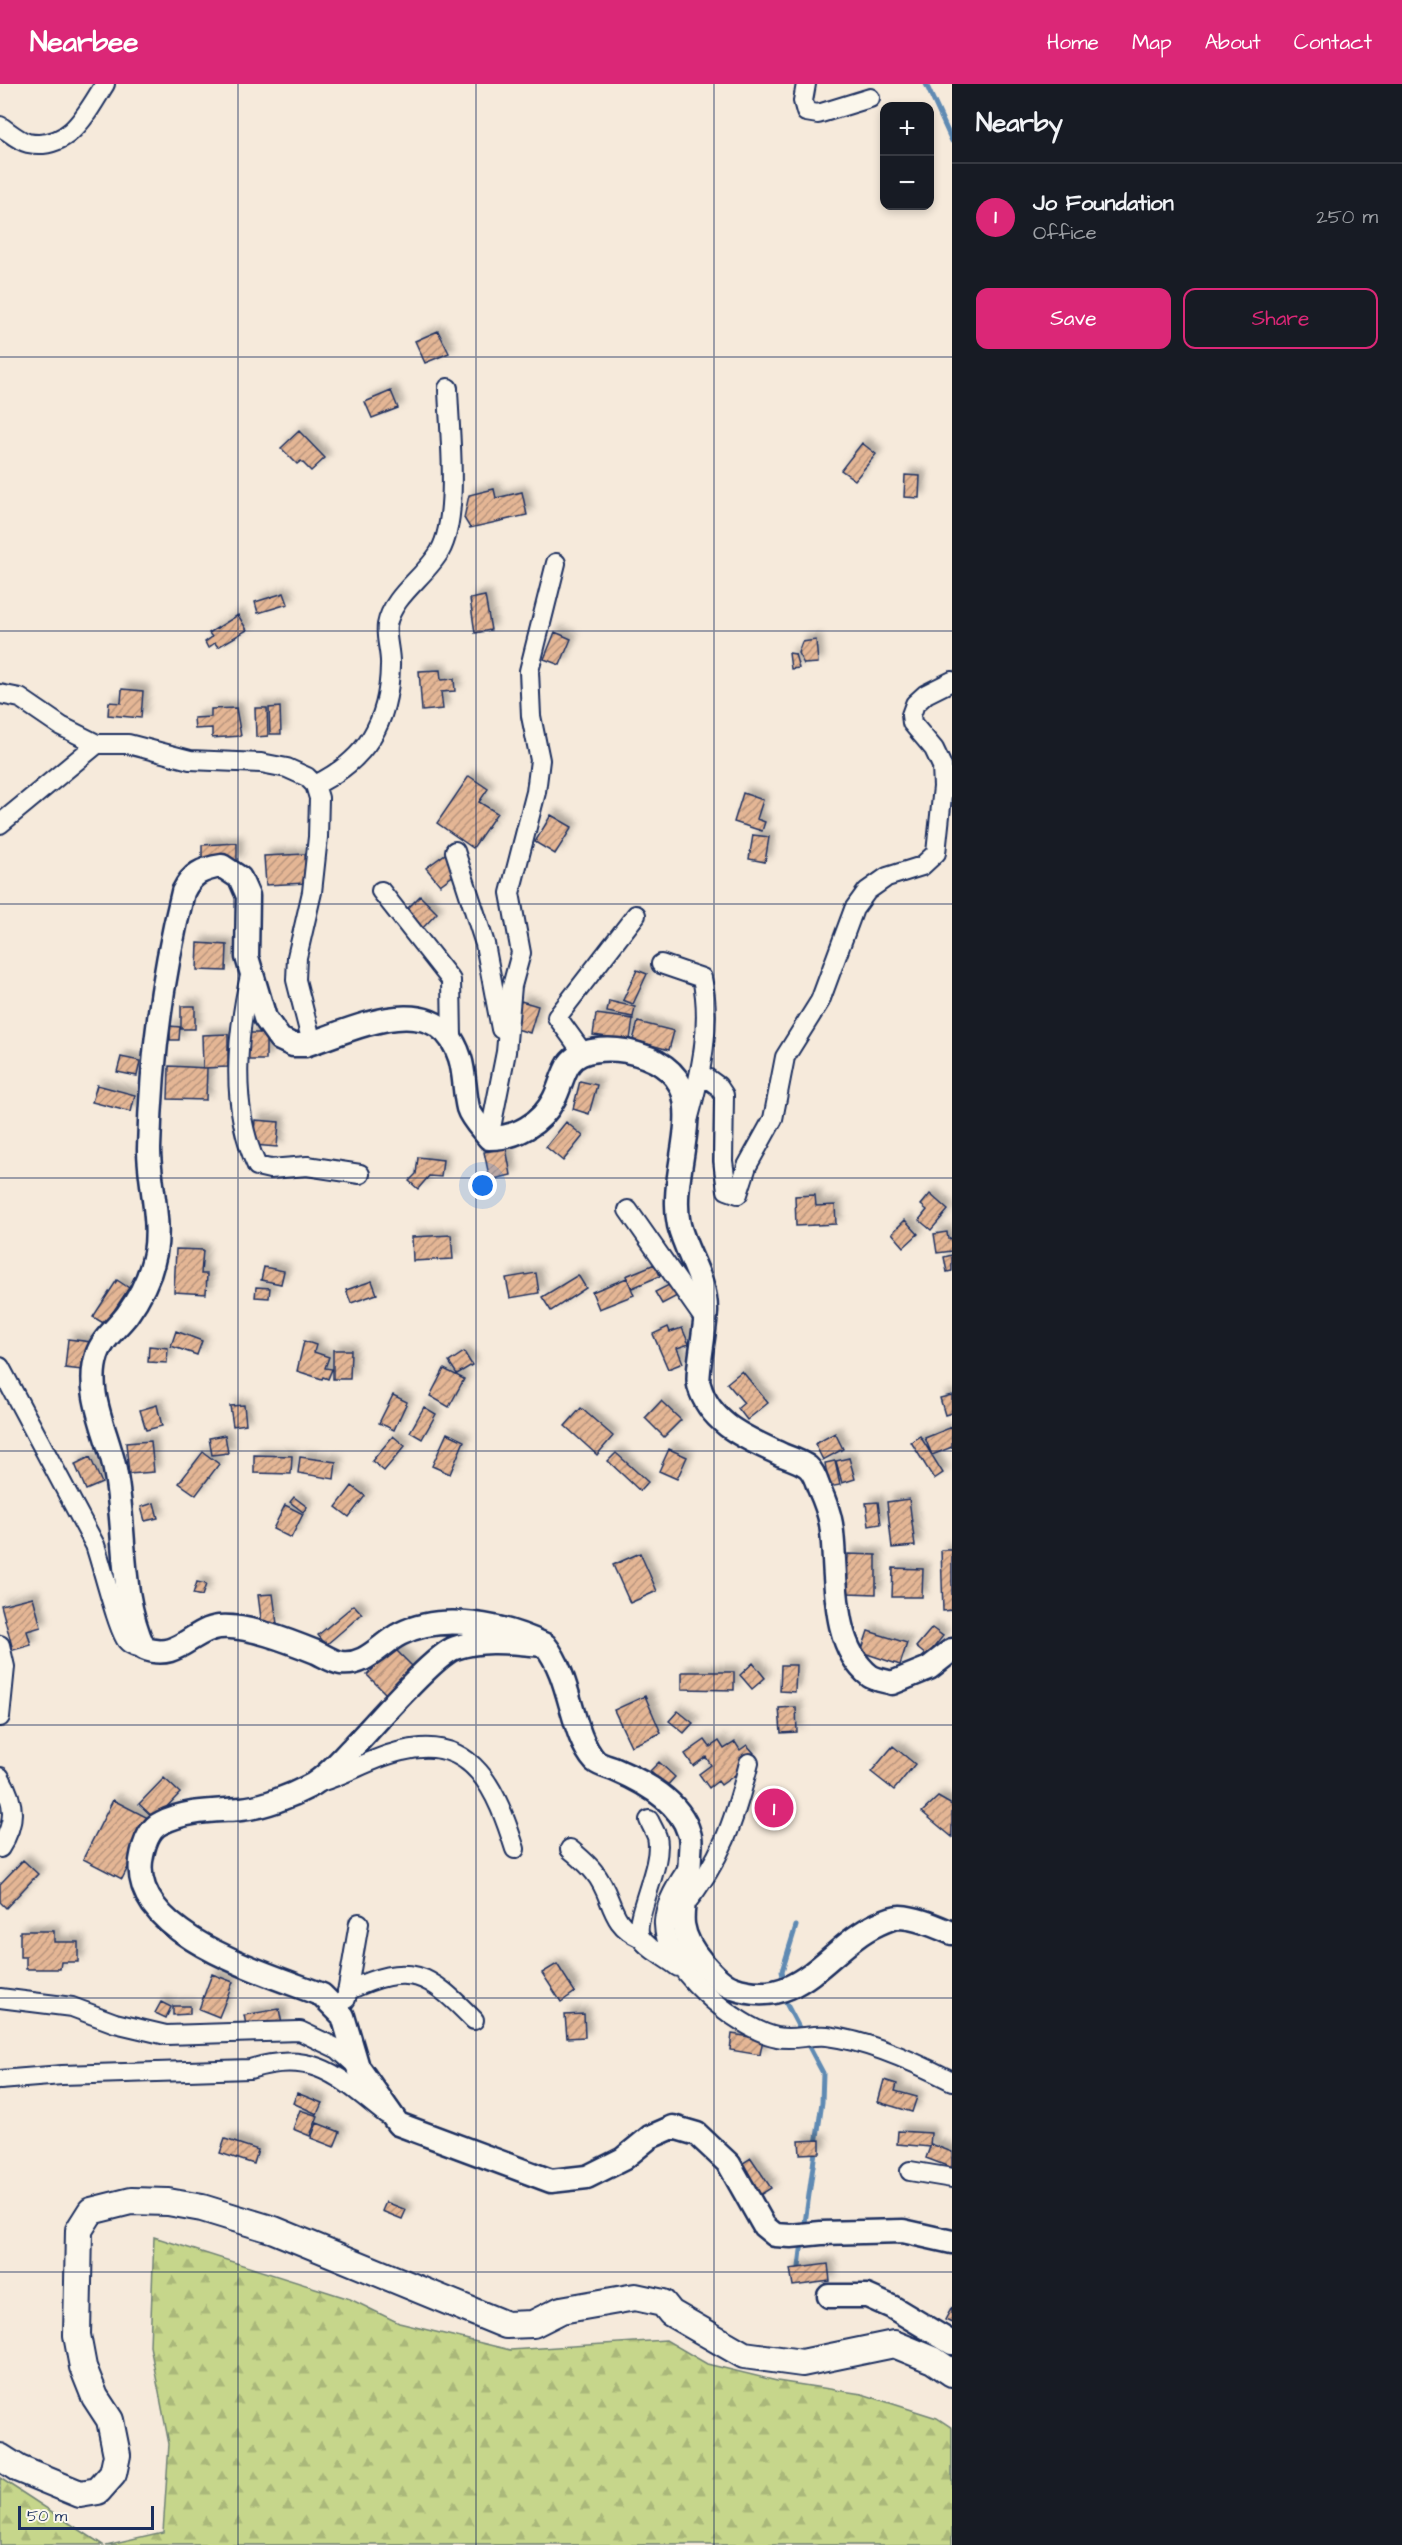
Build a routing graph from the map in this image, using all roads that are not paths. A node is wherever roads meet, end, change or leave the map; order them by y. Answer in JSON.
{"nodes":[{"id":1,"x":105,"y":84,"type":"edge"},
{"id":2,"x":806,"y":84,"type":"edge"},
{"id":3,"x":870,"y":98,"type":"dead end"},
{"id":4,"x":0,"y":126,"type":"edge"},
{"id":5,"x":448,"y":388,"type":"dead end"},
{"id":6,"x":556,"y":563,"type":"dead end"},
{"id":7,"x":952,"y":681,"type":"edge"},
{"id":8,"x":0,"y":694,"type":"edge"},
{"id":9,"x":97,"y":744,"type":"junction"},
{"id":10,"x":315,"y":785,"type":"junction"},
{"id":11,"x":0,"y":824,"type":"edge"},
{"id":12,"x":455,"y":851,"type":"dead end"},
{"id":13,"x":381,"y":891,"type":"dead end"},
{"id":14,"x":636,"y":915,"type":"dead end"},
{"id":15,"x":661,"y":964,"type":"dead end"},
{"id":16,"x":251,"y":971,"type":"junction"},
{"id":17,"x":453,"y":1038,"type":"junction"},
{"id":18,"x":312,"y":1043,"type":"junction"},
{"id":19,"x":506,"y":1052,"type":"junction"},
{"id":20,"x":583,"y":1053,"type":"junction"},
{"id":21,"x":700,"y":1073,"type":"junction"},
{"id":22,"x":687,"y":1124,"type":"junction"},
{"id":23,"x":489,"y":1138,"type":"junction"},
{"id":24,"x":360,"y":1174,"type":"dead end"},
{"id":25,"x":628,"y":1210,"type":"dead end"},
{"id":26,"x":705,"y":1320,"type":"junction"},
{"id":27,"x":0,"y":1367,"type":"edge"},
{"id":28,"x":0,"y":1645,"type":"edge"},
{"id":29,"x":545,"y":1645,"type":"junction"},
{"id":30,"x":144,"y":1648,"type":"junction"},
{"id":31,"x":952,"y":1650,"type":"edge"},
{"id":32,"x":0,"y":1718,"type":"edge"},
{"id":33,"x":749,"y":1763,"type":"dead end"},
{"id":34,"x":0,"y":1777,"type":"edge"},
{"id":35,"x":313,"y":1784,"type":"junction"},
{"id":36,"x":649,"y":1820,"type":"dead end"},
{"id":37,"x":0,"y":1848,"type":"edge"},
{"id":38,"x":515,"y":1849,"type":"dead end"},
{"id":39,"x":570,"y":1849,"type":"dead end"},
{"id":40,"x":690,"y":1864,"type":"junction"},
{"id":41,"x":680,"y":1911,"type":"junction"},
{"id":42,"x":359,"y":1923,"type":"dead end"},
{"id":43,"x":952,"y":1932,"type":"edge"},
{"id":44,"x":641,"y":1938,"type":"junction"},
{"id":45,"x":690,"y":1975,"type":"junction"},
{"id":46,"x":347,"y":1991,"type":"junction"},
{"id":47,"x":0,"y":1998,"type":"edge"},
{"id":48,"x":343,"y":2016,"type":"junction"},
{"id":49,"x":474,"y":2020,"type":"dead end"},
{"id":50,"x":358,"y":2067,"type":"junction"},
{"id":51,"x":0,"y":2080,"type":"edge"},
{"id":52,"x":952,"y":2081,"type":"edge"},
{"id":53,"x":398,"y":2124,"type":"junction"},
{"id":54,"x":910,"y":2172,"type":"dead end"},
{"id":55,"x":952,"y":2178,"type":"edge"},
{"id":56,"x":952,"y":2242,"type":"edge"},
{"id":57,"x":829,"y":2296,"type":"dead end"},
{"id":58,"x":952,"y":2343,"type":"edge"},
{"id":59,"x":952,"y":2373,"type":"edge"},
{"id":60,"x":0,"y":2457,"type":"edge"}],
"edges":[{"from":1,"to":4,"type":"street"},
{"from":2,"to":3,"type":"street"},
{"from":5,"to":10,"type":"street"},
{"from":6,"to":19,"type":"street"},
{"from":7,"to":21,"type":"street"},
{"from":8,"to":9,"type":"street"},
{"from":9,"to":10,"type":"street"},
{"from":9,"to":11,"type":"street"},
{"from":10,"to":18,"type":"street"},
{"from":12,"to":19,"type":"street"},
{"from":13,"to":17,"type":"street"},
{"from":14,"to":20,"type":"street"},
{"from":15,"to":21,"type":"street"},
{"from":16,"to":18,"type":"street"},
{"from":16,"to":24,"type":"street"},
{"from":16,"to":30,"type":"street"},
{"from":17,"to":18,"type":"street"},
{"from":17,"to":23,"type":"street"},
{"from":19,"to":23,"type":"street"},
{"from":20,"to":22,"type":"street"},
{"from":20,"to":23,"type":"street"},
{"from":21,"to":22,"type":"street"},
{"from":22,"to":26,"type":"street"},
{"from":25,"to":26,"type":"street"},
{"from":26,"to":31,"type":"street"},
{"from":27,"to":30,"type":"street"},
{"from":28,"to":32,"type":"street"},
{"from":29,"to":30,"type":"street"},
{"from":29,"to":35,"type":"street"},
{"from":29,"to":40,"type":"street"},
{"from":33,"to":41,"type":"street"},
{"from":34,"to":37,"type":"street"},
{"from":35,"to":38,"type":"street"},
{"from":35,"to":48,"type":"street"},
{"from":36,"to":44,"type":"street"},
{"from":39,"to":44,"type":"street"},
{"from":40,"to":41,"type":"street"},
{"from":40,"to":45,"type":"street"},
{"from":41,"to":43,"type":"street"},
{"from":42,"to":46,"type":"street"},
{"from":44,"to":45,"type":"street"},
{"from":45,"to":52,"type":"street"},
{"from":46,"to":48,"type":"street"},
{"from":46,"to":49,"type":"street"},
{"from":47,"to":50,"type":"street"},
{"from":48,"to":50,"type":"street"},
{"from":50,"to":53,"type":"street"},
{"from":51,"to":53,"type":"street"},
{"from":53,"to":56,"type":"street"},
{"from":54,"to":55,"type":"street"},
{"from":57,"to":58,"type":"street"},
{"from":59,"to":60,"type":"main road"}]}
